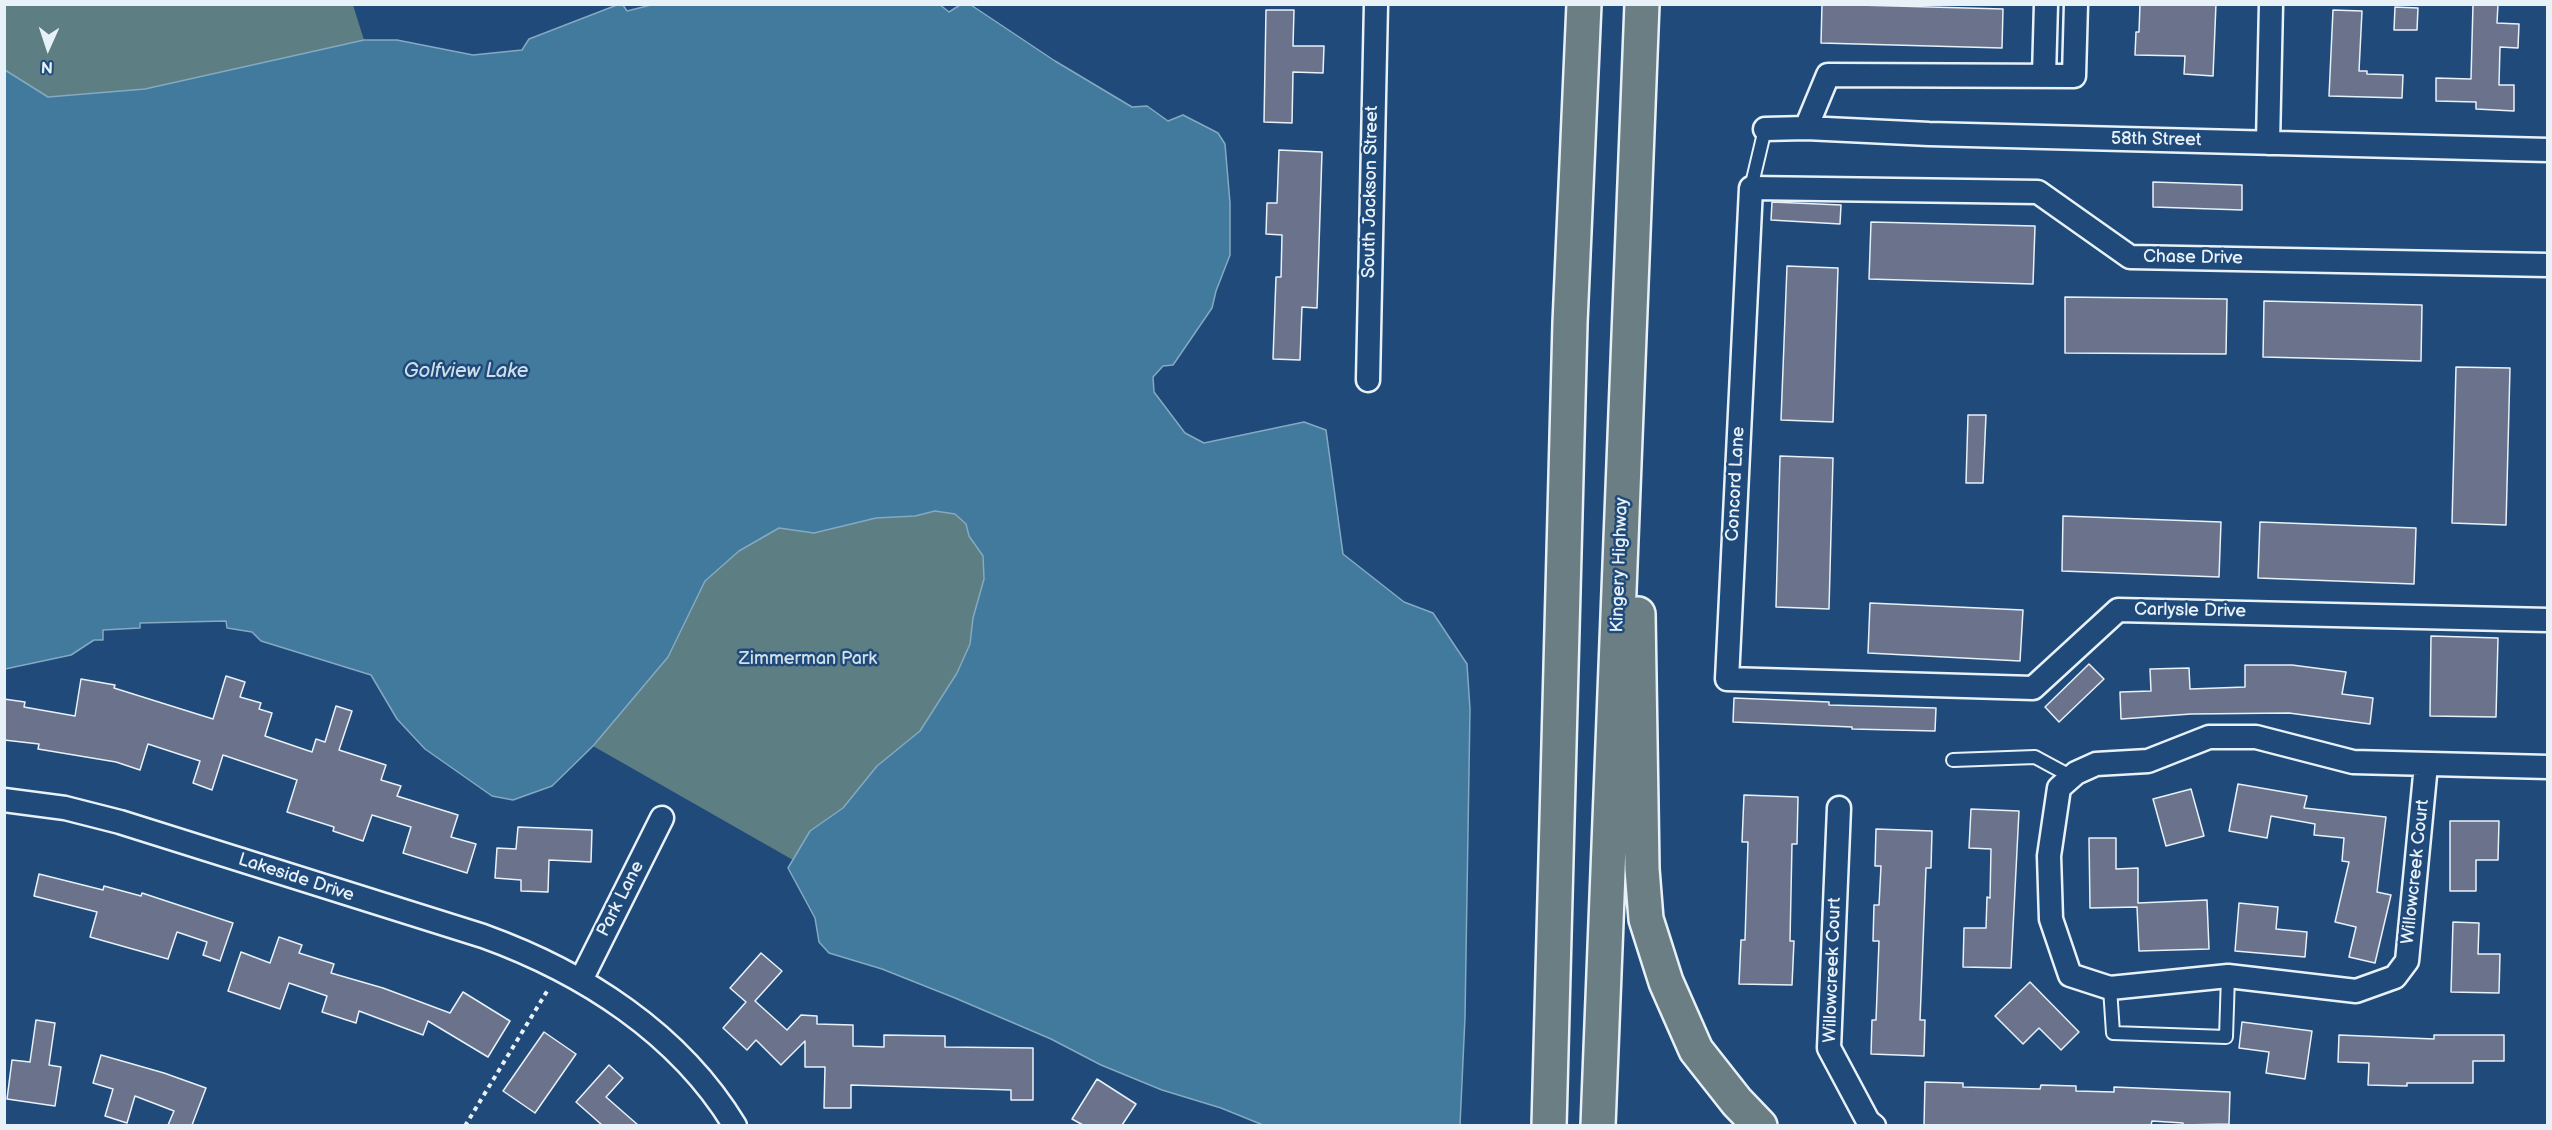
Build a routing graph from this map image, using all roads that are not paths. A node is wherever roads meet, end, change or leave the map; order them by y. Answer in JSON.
{"nodes":[{"id":1,"x":1376,"y":4,"type":"edge"},
{"id":2,"x":1584,"y":4,"type":"edge"},
{"id":3,"x":1642,"y":4,"type":"edge"},
{"id":4,"x":2046,"y":4,"type":"edge"},
{"id":5,"x":2076,"y":4,"type":"edge"},
{"id":6,"x":2271,"y":4,"type":"edge"},
{"id":7,"x":2044,"y":76,"type":"junction"},
{"id":8,"x":1806,"y":128,"type":"junction"},
{"id":9,"x":1765,"y":129,"type":"joint"},
{"id":10,"x":2268,"y":143,"type":"junction"},
{"id":11,"x":2547,"y":150,"type":"edge"},
{"id":12,"x":1750,"y":188,"type":"junction"},
{"id":13,"x":2547,"y":265,"type":"edge"},
{"id":14,"x":1629,"y":322,"type":"junction"},
{"id":15,"x":1368,"y":380,"type":"dead end"},
{"id":16,"x":2547,"y":620,"type":"edge"},
{"id":17,"x":1827,"y":682,"type":"joint"},
{"id":18,"x":1953,"y":760,"type":"dead end"},
{"id":19,"x":2426,"y":765,"type":"junction"},
{"id":20,"x":2547,"y":767,"type":"edge"},
{"id":21,"x":2072,"y":777,"type":"junction"},
{"id":22,"x":4,"y":800,"type":"edge"},
{"id":23,"x":1839,"y":808,"type":"dead end"},
{"id":24,"x":662,"y":818,"type":"dead end"},
{"id":25,"x":2228,"y":976,"type":"junction"},
{"id":26,"x":581,"y":980,"type":"junction"},
{"id":27,"x":2110,"y":988,"type":"junction"},
{"id":28,"x":1871,"y":1123,"type":"edge"},
{"id":29,"x":735,"y":1125,"type":"edge"},
{"id":30,"x":1549,"y":1125,"type":"edge"},
{"id":31,"x":1598,"y":1125,"type":"edge"},
{"id":32,"x":1760,"y":1125,"type":"edge"}],
"edges":[{"from":1,"to":15,"type":"street","name":"South Jackson Street"},
{"from":2,"to":30,"type":"highway"},
{"from":3,"to":14,"type":"highway","name":"Kingery Highway"},
{"from":4,"to":7,"type":"street"},
{"from":5,"to":7,"type":"street"},
{"from":6,"to":10,"type":"street"},
{"from":7,"to":8,"type":"street"},
{"from":8,"to":9,"type":"street","name":"58th Street"},
{"from":8,"to":10,"type":"street","name":"58th Street"},
{"from":9,"to":12,"type":"lane"},
{"from":10,"to":11,"type":"street","name":"58th Street"},
{"from":12,"to":13,"type":"street","name":"Chase Drive"},
{"from":12,"to":17,"type":"street","name":"Concord Lane"},
{"from":14,"to":31,"type":"highway","name":"Kingery Highway"},
{"from":14,"to":32,"type":"highway"},
{"from":16,"to":17,"type":"street","name":"Carlysle Drive"},
{"from":18,"to":21,"type":"lane"},
{"from":19,"to":20,"type":"street"},
{"from":19,"to":21,"type":"street"},
{"from":19,"to":25,"type":"street","name":"Willowcreek Court"},
{"from":21,"to":27,"type":"street","name":"Willowcreek Court"},
{"from":22,"to":26,"type":"street","name":"Lakeside Drive"},
{"from":23,"to":28,"type":"street","name":"Willowcreek Court"},
{"from":24,"to":26,"type":"street","name":"Park Lane"},
{"from":25,"to":27,"type":"street","name":"Willowcreek Court"},
{"from":25,"to":27,"type":"lane"},
{"from":26,"to":29,"type":"street","name":"Lakeside Drive"}]}
